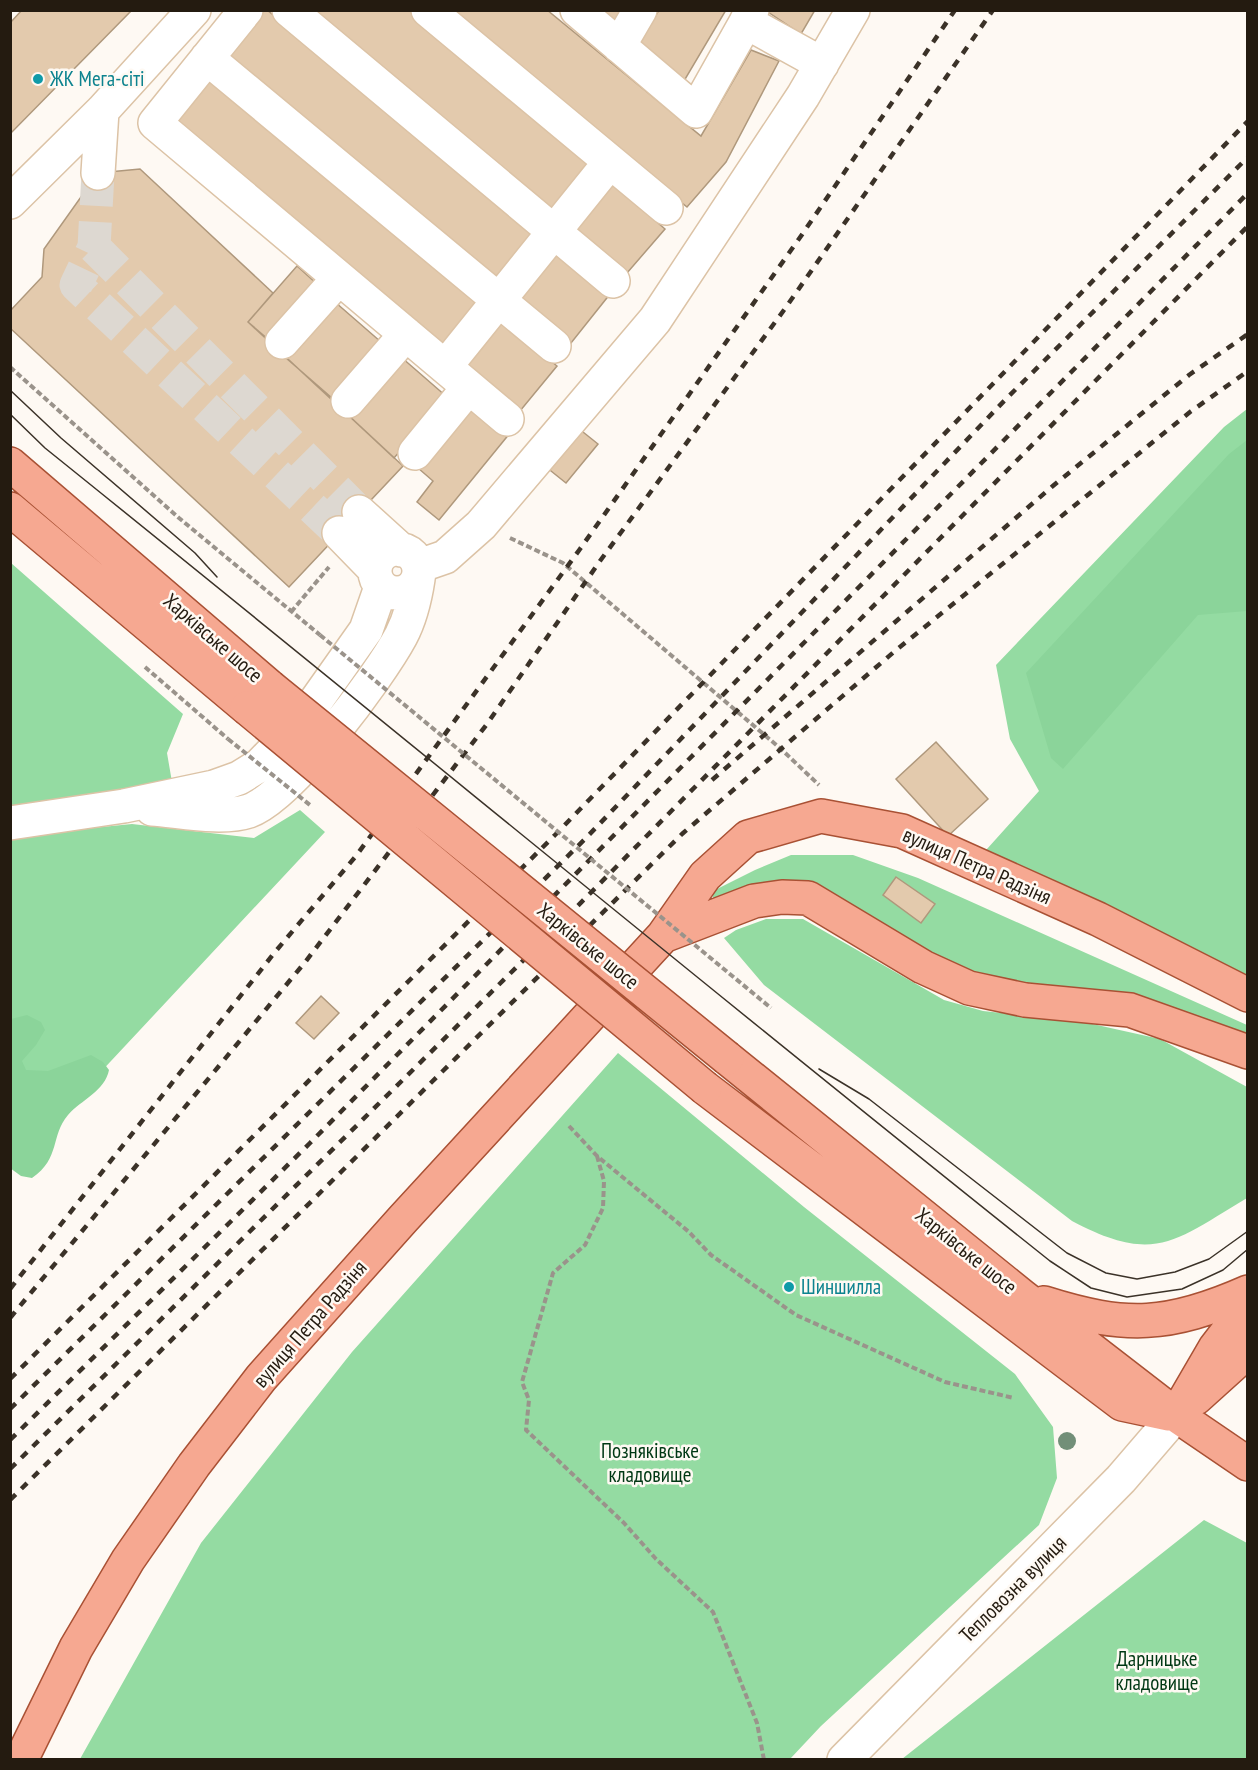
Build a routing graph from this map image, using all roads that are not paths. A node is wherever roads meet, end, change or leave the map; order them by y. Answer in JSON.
{"nodes":[{"id":1,"x":194,"y":10,"type":"edge"},
{"id":2,"x":246,"y":10,"type":"edge"},
{"id":3,"x":289,"y":10,"type":"edge"},
{"id":4,"x":428,"y":10,"type":"edge"},
{"id":5,"x":577,"y":10,"type":"edge"},
{"id":6,"x":640,"y":10,"type":"edge"},
{"id":7,"x":853,"y":10,"type":"edge"},
{"id":8,"x":749,"y":16,"type":"edge"},
{"id":9,"x":619,"y":46,"type":"junction"},
{"id":10,"x":207,"y":58,"type":"junction"},
{"id":11,"x":822,"y":64,"type":"junction"},
{"id":12,"x":102,"y":111,"type":"junction"},
{"id":13,"x":610,"y":162,"type":"junction"},
{"id":14,"x":98,"y":173,"type":"tunnel mouth"},
{"id":15,"x":10,"y":201,"type":"edge"},
{"id":16,"x":666,"y":208,"type":"dead end"},
{"id":17,"x":339,"y":278,"type":"junction"},
{"id":18,"x":613,"y":281,"type":"dead end"},
{"id":19,"x":406,"y":334,"type":"junction"},
{"id":20,"x":282,"y":342,"type":"dead end"},
{"id":21,"x":554,"y":346,"type":"dead end"},
{"id":22,"x":457,"y":377,"type":"junction"},
{"id":23,"x":348,"y":401,"type":"dead end"},
{"id":24,"x":507,"y":419,"type":"dead end"},
{"id":25,"x":415,"y":453,"type":"dead end"},
{"id":26,"x":10,"y":464,"type":"edge"},
{"id":27,"x":10,"y":509,"type":"edge"},
{"id":28,"x":413,"y":565,"type":"junction"},
{"id":29,"x":378,"y":579,"type":"junction"},
{"id":30,"x":258,"y":698,"type":"junction"},
{"id":31,"x":124,"y":806,"type":"junction"},
{"id":32,"x":10,"y":823,"type":"edge"},
{"id":33,"x":663,"y":936,"type":"junction"},
{"id":34,"x":1248,"y":995,"type":"edge"},
{"id":35,"x":1248,"y":1052,"type":"edge"},
{"id":36,"x":1248,"y":1292,"type":"edge"},
{"id":37,"x":1022,"y":1296,"type":"junction"},
{"id":38,"x":1248,"y":1305,"type":"edge"},
{"id":39,"x":1248,"y":1351,"type":"edge"},
{"id":40,"x":1176,"y":1415,"type":"junction"},
{"id":41,"x":1248,"y":1464,"type":"edge"},
{"id":42,"x":21,"y":1760,"type":"edge"},
{"id":43,"x":844,"y":1760,"type":"edge"}],
"edges":[{"from":1,"to":12,"type":"street"},
{"from":2,"to":10,"type":"street"},
{"from":3,"to":18,"type":"street"},
{"from":4,"to":13,"type":"street"},
{"from":5,"to":9,"type":"street"},
{"from":6,"to":9,"type":"street"},
{"from":7,"to":11,"type":"street"},
{"from":8,"to":9,"type":"street"},
{"from":8,"to":11,"type":"street"},
{"from":10,"to":17,"type":"street"},
{"from":10,"to":21,"type":"street"},
{"from":11,"to":28,"type":"street"},
{"from":12,"to":14,"type":"street"},
{"from":12,"to":15,"type":"street"},
{"from":13,"to":16,"type":"street"},
{"from":13,"to":22,"type":"street"},
{"from":17,"to":19,"type":"street"},
{"from":17,"to":20,"type":"street"},
{"from":19,"to":22,"type":"street"},
{"from":19,"to":23,"type":"street"},
{"from":22,"to":24,"type":"street"},
{"from":22,"to":25,"type":"street"},
{"from":26,"to":30,"type":"main road","name":"Харківське шосе"},
{"from":27,"to":30,"type":"main road","name":"Харківське шосе"},
{"from":28,"to":29,"type":"street"},
{"from":28,"to":29,"type":"street"},
{"from":28,"to":31,"type":"street"},
{"from":29,"to":31,"type":"street"},
{"from":30,"to":37,"type":"main road","name":"Харківське шосе","bridge":true},
{"from":30,"to":40,"type":"main road","name":"Харківське шосе","bridge":true},
{"from":31,"to":32,"type":"street"},
{"from":33,"to":34,"type":"main road","name":"вулиця Петра Радзіня"},
{"from":33,"to":35,"type":"main road","name":"вулиця Петра Радзіня"},
{"from":33,"to":42,"type":"main road","name":"вулиця Петра Радзіня"},
{"from":36,"to":37,"type":"main road"},
{"from":37,"to":40,"type":"main road","name":"Харківське шосе"},
{"from":38,"to":40,"type":"main road"},
{"from":39,"to":40,"type":"main road"},
{"from":40,"to":41,"type":"main road","name":"Харківське шосе"},
{"from":40,"to":43,"type":"street","name":"Тепловозна вулиця"}]}
